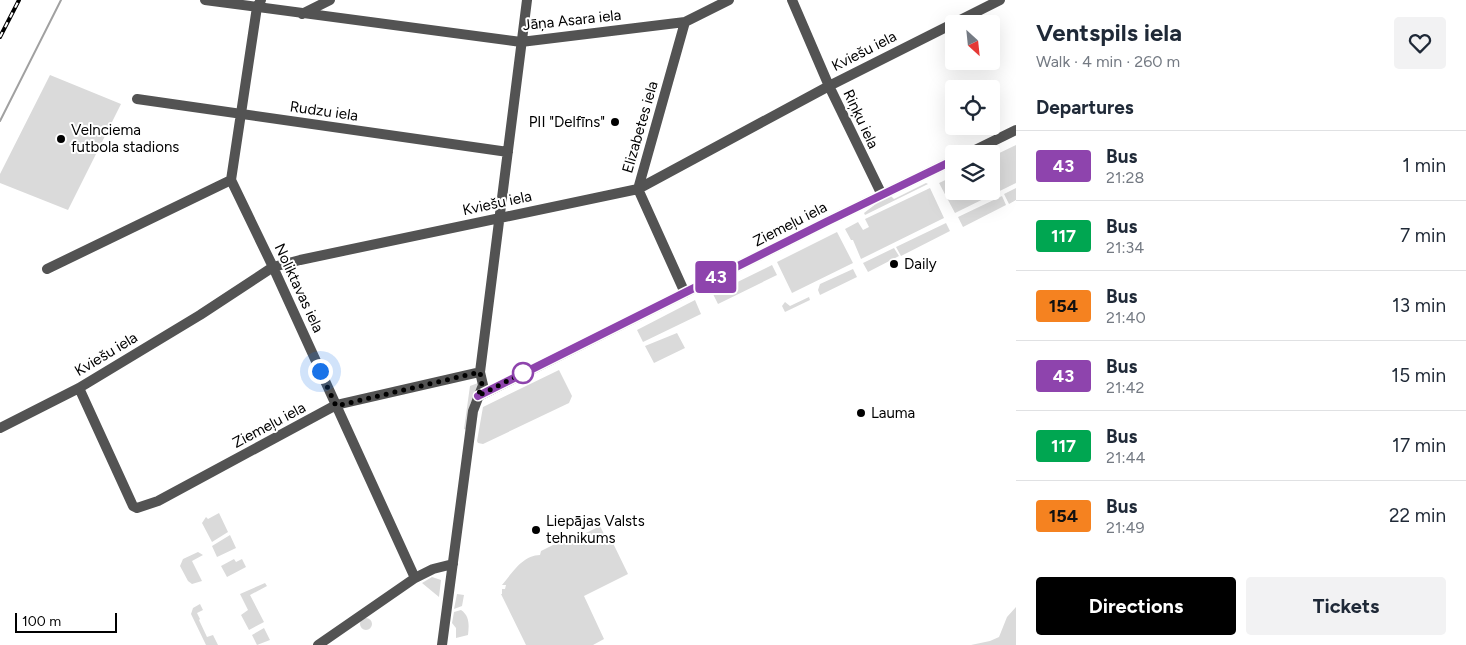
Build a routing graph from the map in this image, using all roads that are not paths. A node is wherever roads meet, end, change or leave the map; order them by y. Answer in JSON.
{"nodes":[{"id":1,"x":205,"y":0,"type":"edge"},
{"id":2,"x":330,"y":0,"type":"edge"},
{"id":3,"x":527,"y":0,"type":"edge"},
{"id":4,"x":729,"y":0,"type":"edge"},
{"id":5,"x":792,"y":0,"type":"edge"},
{"id":6,"x":1000,"y":0,"type":"edge"},
{"id":7,"x":259,"y":3,"type":"edge"},
{"id":8,"x":302,"y":14,"type":"junction"},
{"id":9,"x":685,"y":22,"type":"junction"},
{"id":10,"x":521,"y":42,"type":"junction"},
{"id":11,"x":829,"y":86,"type":"junction"},
{"id":12,"x":137,"y":99,"type":"dead end"},
{"id":13,"x":240,"y":114,"type":"junction"},
{"id":14,"x":1016,"y":130,"type":"edge"},
{"id":15,"x":985,"y":145,"type":"edge"},
{"id":16,"x":508,"y":152,"type":"junction"},
{"id":17,"x":945,"y":164,"type":"edge"},
{"id":18,"x":231,"y":180,"type":"junction"},
{"id":19,"x":638,"y":189,"type":"junction"},
{"id":20,"x":882,"y":195,"type":"junction"},
{"id":21,"x":500,"y":217,"type":"junction"},
{"id":22,"x":274,"y":268,"type":"junction"},
{"id":23,"x":47,"y":269,"type":"dead end"},
{"id":24,"x":685,"y":293,"type":"junction"},
{"id":25,"x":480,"y":372,"type":"junction"},
{"id":26,"x":79,"y":388,"type":"junction"},
{"id":27,"x":478,"y":396,"type":"junction"},
{"id":28,"x":336,"y":406,"type":"junction"},
{"id":29,"x":0,"y":428,"type":"edge"},
{"id":30,"x":453,"y":564,"type":"junction"},
{"id":31,"x":416,"y":578,"type":"junction"},
{"id":32,"x":318,"y":645,"type":"edge"},
{"id":33,"x":442,"y":645,"type":"edge"}],
"edges":[{"from":1,"to":7,"type":"street","name":"Jāņa Asara iela"},
{"from":2,"to":8,"type":"street"},
{"from":3,"to":10,"type":"street"},
{"from":4,"to":9,"type":"street","name":"Jāņa Asara iela"},
{"from":5,"to":11,"type":"street","name":"Riņķu iela"},
{"from":6,"to":11,"type":"street","name":"Kviešu iela"},
{"from":7,"to":8,"type":"street","name":"Jāņa Asara iela"},
{"from":7,"to":13,"type":"street"},
{"from":8,"to":10,"type":"street","name":"Jāņa Asara iela"},
{"from":9,"to":10,"type":"street","name":"Jāņa Asara iela"},
{"from":9,"to":19,"type":"street","name":"Elizabetes iela"},
{"from":10,"to":16,"type":"street"},
{"from":11,"to":19,"type":"street","name":"Kviešu iela"},
{"from":11,"to":20,"type":"street","name":"Riņķu iela"},
{"from":12,"to":13,"type":"street","name":"Rudzu iela"},
{"from":13,"to":16,"type":"street","name":"Rudzu iela"},
{"from":13,"to":18,"type":"street"},
{"from":14,"to":15,"type":"street"},
{"from":16,"to":21,"type":"street"},
{"from":17,"to":20,"type":"street","name":"Ziemeļu iela"},
{"from":18,"to":22,"type":"street","name":"Noliktavas iela"},
{"from":18,"to":23,"type":"street"},
{"from":19,"to":21,"type":"street","name":"Kviešu iela"},
{"from":19,"to":24,"type":"street","name":"Elizabetes iela"},
{"from":20,"to":24,"type":"street","name":"Ziemeļu iela"},
{"from":21,"to":22,"type":"street","name":"Kviešu iela"},
{"from":21,"to":25,"type":"street"},
{"from":22,"to":26,"type":"street","name":"Kviešu iela"},
{"from":22,"to":28,"type":"street","name":"Noliktavas iela"},
{"from":24,"to":27,"type":"street","name":"Ziemeļu iela"},
{"from":25,"to":27,"type":"street"},
{"from":25,"to":28,"type":"street","name":"Ziemeļu iela"},
{"from":26,"to":28,"type":"street","name":"Ziemeļu iela"},
{"from":26,"to":29,"type":"street","name":"Kviešu iela"},
{"from":27,"to":30,"type":"street"},
{"from":28,"to":31,"type":"street","name":"Noliktavas iela"},
{"from":30,"to":31,"type":"street"},
{"from":30,"to":33,"type":"street"},
{"from":31,"to":32,"type":"street"}]}
